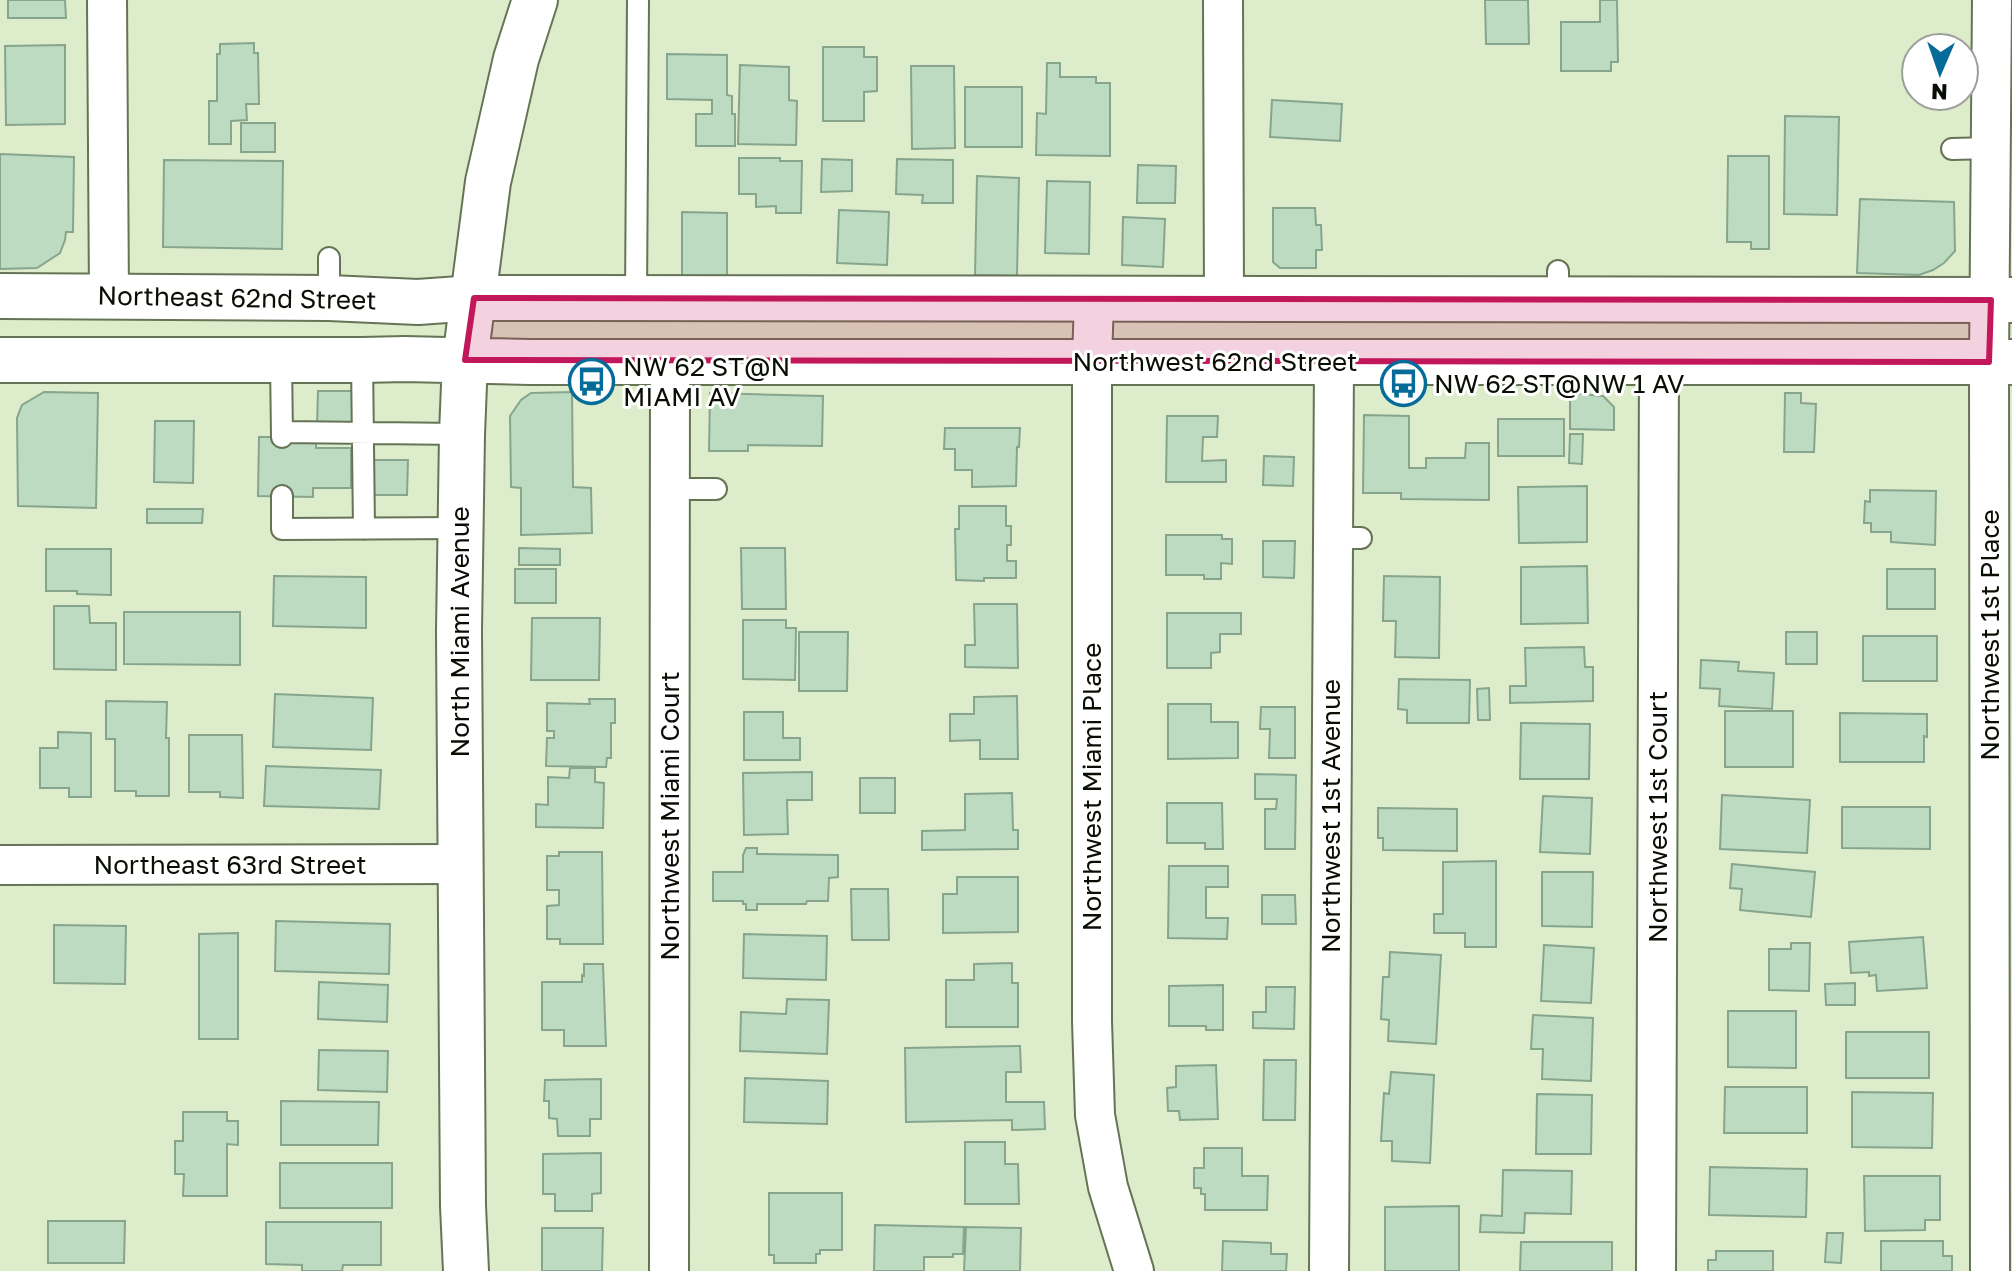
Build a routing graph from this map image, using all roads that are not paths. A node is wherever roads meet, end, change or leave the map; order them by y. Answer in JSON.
{"nodes":[{"id":1,"x":107,"y":0,"type":"edge"},
{"id":2,"x":535,"y":0,"type":"edge"},
{"id":3,"x":638,"y":0,"type":"edge"},
{"id":4,"x":1223,"y":0,"type":"edge"},
{"id":5,"x":1992,"y":0,"type":"edge"},
{"id":6,"x":1992,"y":148,"type":"junction"},
{"id":7,"x":1952,"y":149,"type":"dead end"},
{"id":8,"x":0,"y":296,"type":"edge"},
{"id":9,"x":109,"y":297,"type":"junction"},
{"id":10,"x":474,"y":298,"type":"junction"},
{"id":11,"x":636,"y":299,"type":"junction"},
{"id":12,"x":1094,"y":299,"type":"junction"},
{"id":13,"x":1224,"y":299,"type":"junction"},
{"id":14,"x":2001,"y":300,"type":"edge"},
{"id":15,"x":0,"y":360,"type":"edge"},
{"id":16,"x":281,"y":360,"type":"junction"},
{"id":17,"x":362,"y":360,"type":"junction"},
{"id":18,"x":465,"y":360,"type":"junction"},
{"id":19,"x":1092,"y":361,"type":"junction"},
{"id":20,"x":670,"y":362,"type":"junction"},
{"id":21,"x":1334,"y":362,"type":"junction"},
{"id":22,"x":1659,"y":362,"type":"junction"},
{"id":23,"x":2001,"y":362,"type":"edge"},
{"id":24,"x":364,"y":434,"type":"junction"},
{"id":25,"x":462,"y":434,"type":"junction"},
{"id":26,"x":670,"y":489,"type":"junction"},
{"id":27,"x":716,"y":489,"type":"dead end"},
{"id":28,"x":282,"y":496,"type":"dead end"},
{"id":29,"x":460,"y":528,"type":"junction"},
{"id":30,"x":364,"y":529,"type":"junction"},
{"id":31,"x":461,"y":864,"type":"junction"},
{"id":32,"x":0,"y":865,"type":"edge"},
{"id":33,"x":466,"y":1271,"type":"edge"},
{"id":34,"x":669,"y":1271,"type":"edge"},
{"id":35,"x":1134,"y":1271,"type":"edge"},
{"id":36,"x":1329,"y":1271,"type":"edge"},
{"id":37,"x":1656,"y":1271,"type":"edge"},
{"id":38,"x":1990,"y":1271,"type":"edge"}],
"edges":[{"from":1,"to":9,"type":"street"},
{"from":2,"to":10,"type":"main road","name":"North Miami Avenue"},
{"from":3,"to":11,"type":"lane"},
{"from":4,"to":13,"type":"street"},
{"from":5,"to":6,"type":"street","name":"Northwest 1st Place"},
{"from":6,"to":7,"type":"lane"},
{"from":6,"to":14,"type":"street","name":"Northwest 1st Place"},
{"from":8,"to":9,"type":"main road","name":"Northeast 62nd Street"},
{"from":9,"to":10,"type":"main road","name":"Northeast 62nd Street"},
{"from":10,"to":11,"type":"main road"},
{"from":10,"to":18,"type":"main road","name":"North Miami Avenue"},
{"from":11,"to":12,"type":"main road"},
{"from":12,"to":13,"type":"main road"},
{"from":12,"to":19,"type":"street","name":"Northwest Miami Place"},
{"from":13,"to":14,"type":"main road"},
{"from":14,"to":23,"type":"street","name":"Northwest 1st Place"},
{"from":15,"to":16,"type":"main road"},
{"from":16,"to":17,"type":"main road"},
{"from":16,"to":24,"type":"lane"},
{"from":17,"to":18,"type":"main road"},
{"from":17,"to":24,"type":"lane"},
{"from":18,"to":20,"type":"main road","name":"Northwest 62nd Street"},
{"from":18,"to":25,"type":"main road","name":"North Miami Avenue"},
{"from":19,"to":20,"type":"main road","name":"Northwest 62nd Street"},
{"from":19,"to":21,"type":"main road","name":"Northwest 62nd Street"},
{"from":19,"to":35,"type":"street","name":"Northwest Miami Place"},
{"from":20,"to":26,"type":"street","name":"Northwest Miami Court"},
{"from":21,"to":22,"type":"main road","name":"Northwest 62nd Street"},
{"from":21,"to":36,"type":"street","name":"Northwest 1st Avenue"},
{"from":22,"to":23,"type":"main road","name":"Northwest 62nd Street"},
{"from":22,"to":37,"type":"street","name":"Northwest 1st Court"},
{"from":23,"to":38,"type":"street","name":"Northwest 1st Place"},
{"from":24,"to":25,"type":"lane"},
{"from":24,"to":30,"type":"lane"},
{"from":25,"to":29,"type":"main road","name":"North Miami Avenue"},
{"from":26,"to":27,"type":"lane"},
{"from":26,"to":34,"type":"street","name":"Northwest Miami Court"},
{"from":28,"to":30,"type":"lane"},
{"from":29,"to":30,"type":"lane"},
{"from":29,"to":31,"type":"main road","name":"North Miami Avenue"},
{"from":31,"to":32,"type":"street","name":"Northeast 63rd Street"},
{"from":31,"to":33,"type":"main road","name":"North Miami Avenue"}]}
